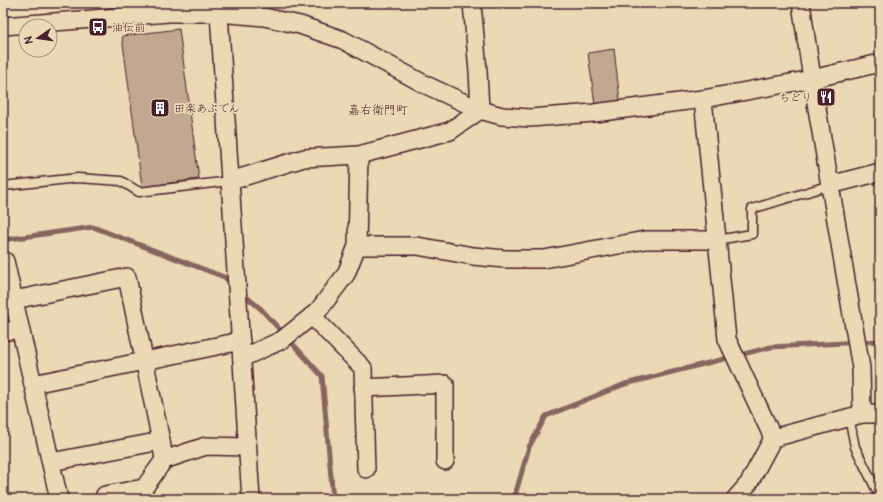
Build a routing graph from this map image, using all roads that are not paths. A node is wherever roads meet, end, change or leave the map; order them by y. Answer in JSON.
{"nodes":[{"id":1,"x":472,"y":3,"type":"edge"},
{"id":2,"x":801,"y":3,"type":"edge"},
{"id":3,"x":169,"y":8,"type":"edge"},
{"id":4,"x":219,"y":13,"type":"junction"},
{"id":5,"x":3,"y":26,"type":"edge"},
{"id":6,"x":880,"y":63,"type":"edge"},
{"id":7,"x":812,"y":79,"type":"junction"},
{"id":8,"x":703,"y":99,"type":"junction"},
{"id":9,"x":480,"y":110,"type":"junction"},
{"id":10,"x":359,"y":155,"type":"junction"},
{"id":11,"x":880,"y":172,"type":"edge"},
{"id":12,"x":230,"y":181,"type":"junction"},
{"id":13,"x":830,"y":185,"type":"junction"},
{"id":14,"x":3,"y":186,"type":"edge"},
{"id":15,"x":717,"y":240,"type":"junction"},
{"id":16,"x":356,"y":246,"type":"junction"},
{"id":17,"x":5,"y":261,"type":"dead end"},
{"id":18,"x":14,"y":300,"type":"junction"},
{"id":19,"x":312,"y":316,"type":"junction"},
{"id":20,"x":20,"y":329,"type":"junction"},
{"id":21,"x":3,"y":332,"type":"edge"},
{"id":22,"x":240,"y":341,"type":"junction"},
{"id":23,"x":242,"y":358,"type":"junction"},
{"id":24,"x":145,"y":362,"type":"junction"},
{"id":25,"x":33,"y":384,"type":"junction"},
{"id":26,"x":363,"y":388,"type":"junction"},
{"id":27,"x":880,"y":414,"type":"edge"},
{"id":28,"x":856,"y":416,"type":"junction"},
{"id":29,"x":773,"y":438,"type":"junction"},
{"id":30,"x":161,"y":442,"type":"junction"},
{"id":31,"x":247,"y":447,"type":"junction"},
{"id":32,"x":164,"y":460,"type":"junction"},
{"id":33,"x":445,"y":461,"type":"dead end"},
{"id":34,"x":51,"y":462,"type":"junction"},
{"id":35,"x":366,"y":469,"type":"dead end"},
{"id":36,"x":880,"y":497,"type":"edge"},
{"id":37,"x":59,"y":499,"type":"edge"},
{"id":38,"x":104,"y":499,"type":"edge"},
{"id":39,"x":251,"y":499,"type":"edge"},
{"id":40,"x":735,"y":499,"type":"edge"}],
"edges":[{"from":1,"to":9,"type":"street"},
{"from":2,"to":7,"type":"street"},
{"from":3,"to":4,"type":"street"},
{"from":3,"to":5,"type":"street"},
{"from":4,"to":9,"type":"street"},
{"from":4,"to":12,"type":"street"},
{"from":6,"to":7,"type":"street"},
{"from":7,"to":8,"type":"street"},
{"from":7,"to":13,"type":"street"},
{"from":8,"to":9,"type":"street"},
{"from":8,"to":15,"type":"street"},
{"from":9,"to":10,"type":"street"},
{"from":10,"to":12,"type":"street"},
{"from":10,"to":16,"type":"street"},
{"from":11,"to":13,"type":"street"},
{"from":12,"to":14,"type":"lane"},
{"from":12,"to":22,"type":"street"},
{"from":13,"to":15,"type":"lane"},
{"from":13,"to":28,"type":"street"},
{"from":15,"to":16,"type":"street"},
{"from":15,"to":29,"type":"street"},
{"from":16,"to":19,"type":"street"},
{"from":17,"to":18,"type":"street"},
{"from":18,"to":20,"type":"street"},
{"from":18,"to":24,"type":"street"},
{"from":19,"to":23,"type":"street"},
{"from":19,"to":26,"type":"street"},
{"from":20,"to":21,"type":"street"},
{"from":20,"to":25,"type":"street"},
{"from":22,"to":23,"type":"street"},
{"from":22,"to":24,"type":"street"},
{"from":23,"to":31,"type":"street"},
{"from":24,"to":25,"type":"street"},
{"from":24,"to":30,"type":"street"},
{"from":25,"to":34,"type":"street"},
{"from":26,"to":33,"type":"street"},
{"from":26,"to":35,"type":"street"},
{"from":27,"to":28,"type":"street"},
{"from":28,"to":29,"type":"street"},
{"from":28,"to":36,"type":"lane"},
{"from":29,"to":40,"type":"street"},
{"from":30,"to":32,"type":"street"},
{"from":30,"to":34,"type":"street"},
{"from":31,"to":32,"type":"street"},
{"from":31,"to":39,"type":"street"},
{"from":32,"to":38,"type":"street"},
{"from":34,"to":37,"type":"street"}]}
